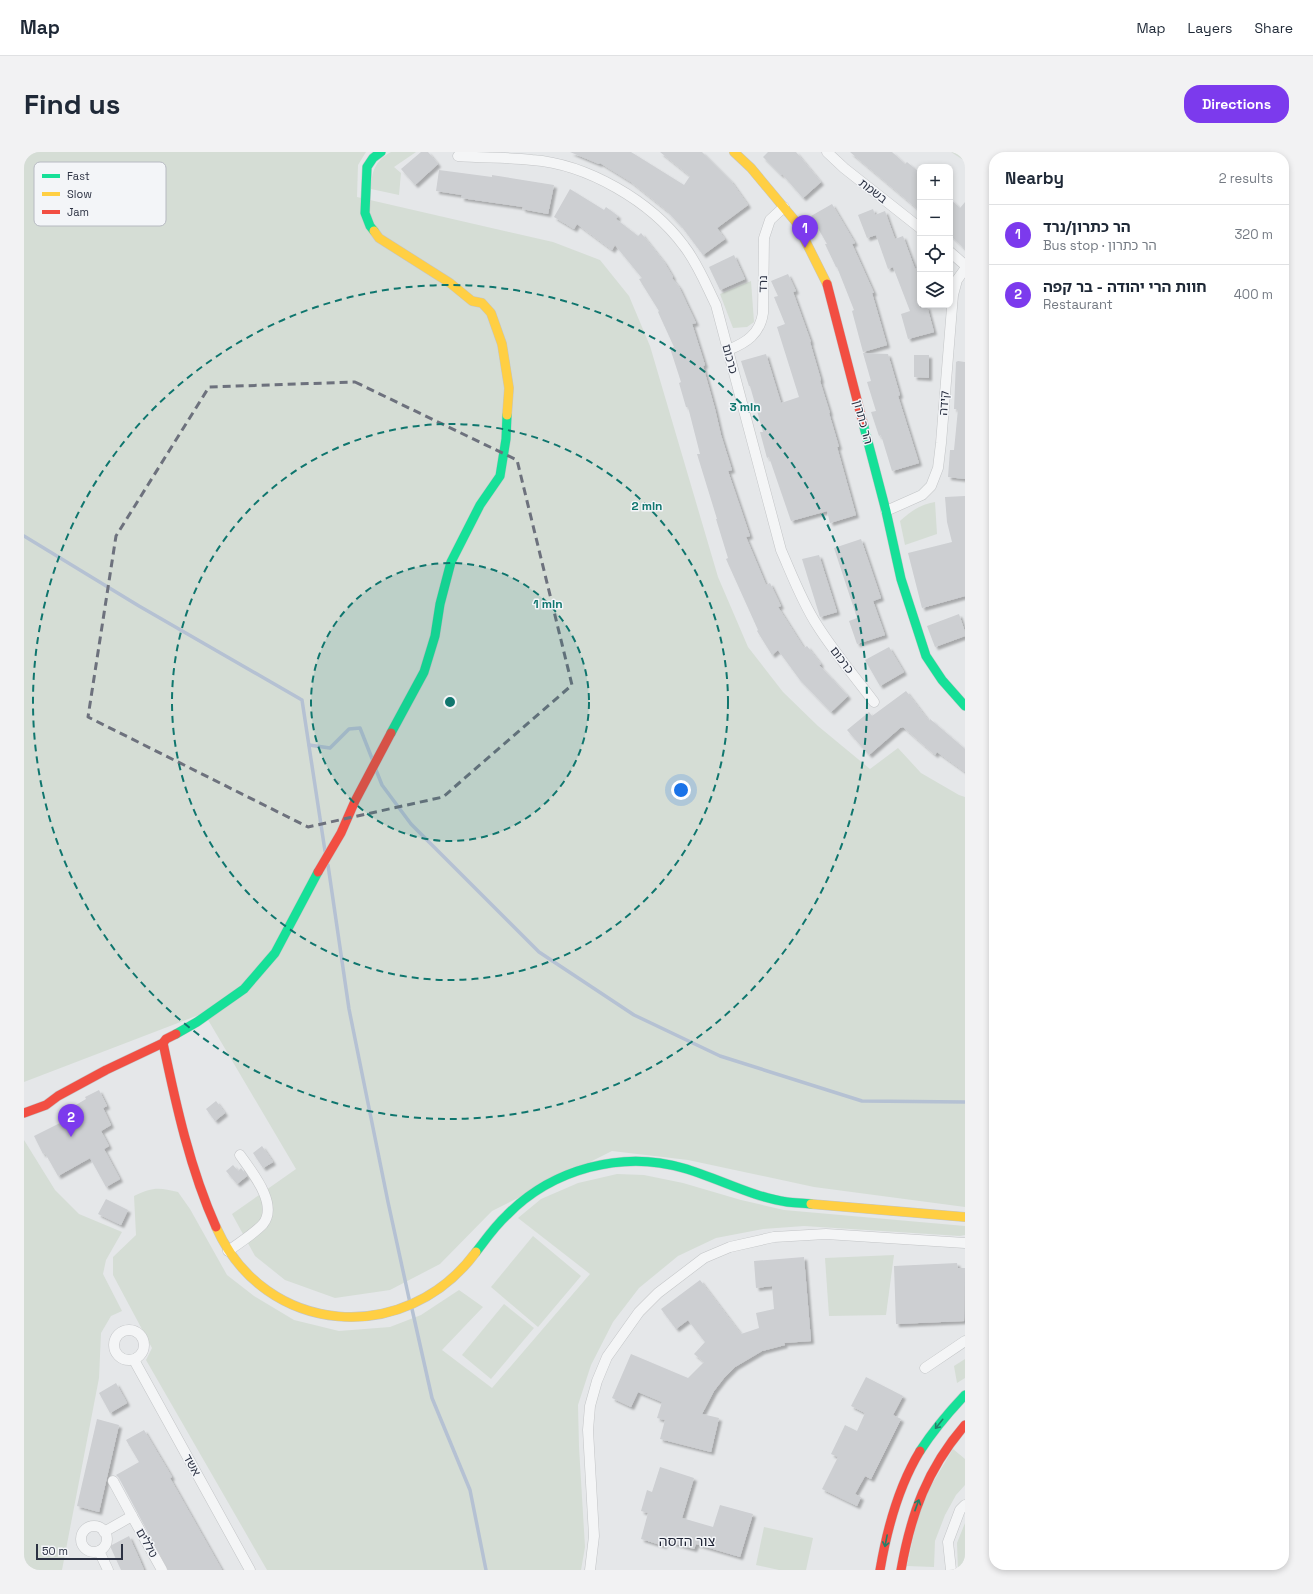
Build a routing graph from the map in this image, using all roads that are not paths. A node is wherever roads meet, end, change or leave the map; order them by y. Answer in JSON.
{"nodes":[{"id":1,"x":381,"y":152,"type":"edge"},
{"id":2,"x":734,"y":152,"type":"edge"},
{"id":3,"x":827,"y":152,"type":"edge"},
{"id":4,"x":458,"y":156,"type":"dead end"},
{"id":5,"x":784,"y":208,"type":"junction"},
{"id":6,"x":917,"y":226,"type":"edge"},
{"id":7,"x":953,"y":255,"type":"edge"},
{"id":8,"x":965,"y":265,"type":"edge"},
{"id":9,"x":965,"y":269,"type":"edge"},
{"id":10,"x":728,"y":350,"type":"junction"},
{"id":11,"x":886,"y":511,"type":"junction"},
{"id":12,"x":874,"y":702,"type":"dead end"},
{"id":13,"x":965,"y":706,"type":"edge"},
{"id":14,"x":163,"y":1043,"type":"junction"},
{"id":15,"x":24,"y":1113,"type":"edge"},
{"id":16,"x":240,"y":1155,"type":"dead end"},
{"id":17,"x":965,"y":1217,"type":"edge"},
{"id":18,"x":965,"y":1243,"type":"edge"},
{"id":19,"x":228,"y":1251,"type":"junction"},
{"id":20,"x":965,"y":1341,"type":"edge"},
{"id":21,"x":134,"y":1360,"type":"dead end"},
{"id":22,"x":924,"y":1368,"type":"dead end"},
{"id":23,"x":965,"y":1395,"type":"edge"},
{"id":24,"x":965,"y":1425,"type":"edge"},
{"id":25,"x":113,"y":1481,"type":"dead end"},
{"id":26,"x":965,"y":1505,"type":"edge"},
{"id":27,"x":132,"y":1516,"type":"junction"},
{"id":28,"x":104,"y":1532,"type":"junction"},
{"id":29,"x":99,"y":1550,"type":"junction"},
{"id":30,"x":108,"y":1570,"type":"edge"},
{"id":31,"x":162,"y":1570,"type":"edge"},
{"id":32,"x":250,"y":1570,"type":"edge"},
{"id":33,"x":590,"y":1570,"type":"edge"},
{"id":34,"x":880,"y":1570,"type":"edge"},
{"id":35,"x":901,"y":1570,"type":"edge"},
{"id":36,"x":951,"y":1570,"type":"edge"}],
"edges":[{"from":1,"to":14,"type":"street"},
{"from":2,"to":5,"type":"street","name":"הר כתרון"},
{"from":3,"to":6,"type":"street","name":"בשמת"},
{"from":4,"to":10,"type":"street","name":"כרכום"},
{"from":5,"to":10,"type":"street","name":"נרד"},
{"from":5,"to":11,"type":"street","name":"הר כתרון"},
{"from":7,"to":8,"type":"street"},
{"from":9,"to":11,"type":"street","name":"קידה"},
{"from":10,"to":12,"type":"street","name":"כרכום"},
{"from":11,"to":13,"type":"street","name":"הר כתרון"},
{"from":14,"to":15,"type":"street"},
{"from":14,"to":19,"type":"street"},
{"from":16,"to":19,"type":"street"},
{"from":17,"to":19,"type":"street"},
{"from":18,"to":33,"type":"street"},
{"from":20,"to":22,"type":"street"},
{"from":21,"to":32,"type":"street","name":"אשד"},
{"from":23,"to":34,"type":"street","one_way":true},
{"from":35,"to":24,"type":"street","one_way":true},
{"from":25,"to":27,"type":"street","name":"טללים"},
{"from":26,"to":36,"type":"street"},
{"from":27,"to":28,"type":"street","name":"טללים"},
{"from":27,"to":31,"type":"street","name":"טללים"},
{"from":28,"to":29,"type":"street"},
{"from":28,"to":29,"type":"street"},
{"from":29,"to":30,"type":"street"}]}
